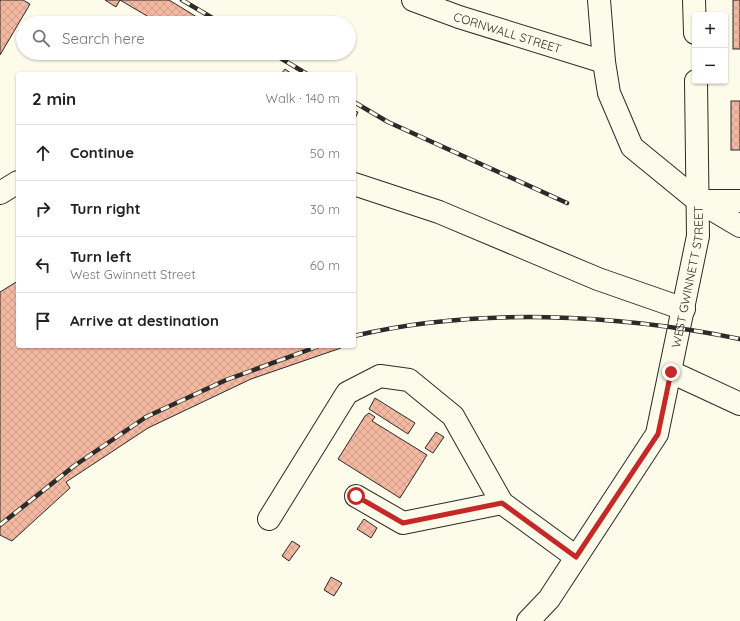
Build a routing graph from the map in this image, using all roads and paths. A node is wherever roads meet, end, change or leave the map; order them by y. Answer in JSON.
{"nodes":[{"id":1,"x":413,"y":0,"type":"edge"},
{"id":2,"x":599,"y":0,"type":"edge"},
{"id":3,"x":694,"y":0,"type":"edge"},
{"id":4,"x":694,"y":12,"type":"edge"},
{"id":5,"x":604,"y":62,"type":"junction"},
{"id":6,"x":696,"y":84,"type":"edge"},
{"id":7,"x":16,"y":183,"type":"edge"},
{"id":8,"x":356,"y":185,"type":"edge"},
{"id":9,"x":0,"y":193,"type":"edge"},
{"id":10,"x":698,"y":201,"type":"junction"},
{"id":11,"x":740,"y":201,"type":"edge"},
{"id":12,"x":740,"y":226,"type":"edge"},
{"id":13,"x":684,"y":309,"type":"junction"},
{"id":14,"x":671,"y":372,"type":"junction"},
{"id":15,"x":740,"y":404,"type":"edge"},
{"id":16,"x":356,"y":496,"type":"dead end"},
{"id":17,"x":502,"y":503,"type":"junction"},
{"id":18,"x":269,"y":519,"type":"dead end"},
{"id":19,"x":576,"y":557,"type":"junction"},
{"id":20,"x":528,"y":621,"type":"edge"}],
"edges":[{"from":1,"to":5,"type":"main road","name":"CORNWALL STREET"},
{"from":2,"to":5,"type":"main road"},
{"from":3,"to":4,"type":"main road"},
{"from":5,"to":10,"type":"main road"},
{"from":6,"to":10,"type":"main road","name":"WEST GWINNETT STREET"},
{"from":7,"to":9,"type":"main road"},
{"from":8,"to":13,"type":"main road"},
{"from":10,"to":11,"type":"main road"},
{"from":10,"to":12,"type":"main road"},
{"from":10,"to":13,"type":"main road","name":"WEST GWINNETT STREET"},
{"from":13,"to":14,"type":"main road","name":"WEST GWINNETT STREET"},
{"from":14,"to":15,"type":"main road"},
{"from":14,"to":19,"type":"main road","name":"WEST GWINNETT STREET"},
{"from":16,"to":17,"type":"main road"},
{"from":17,"to":18,"type":"main road"},
{"from":17,"to":19,"type":"main road"},
{"from":19,"to":20,"type":"main road","name":"WEST GWINNETT STREET"}]}
